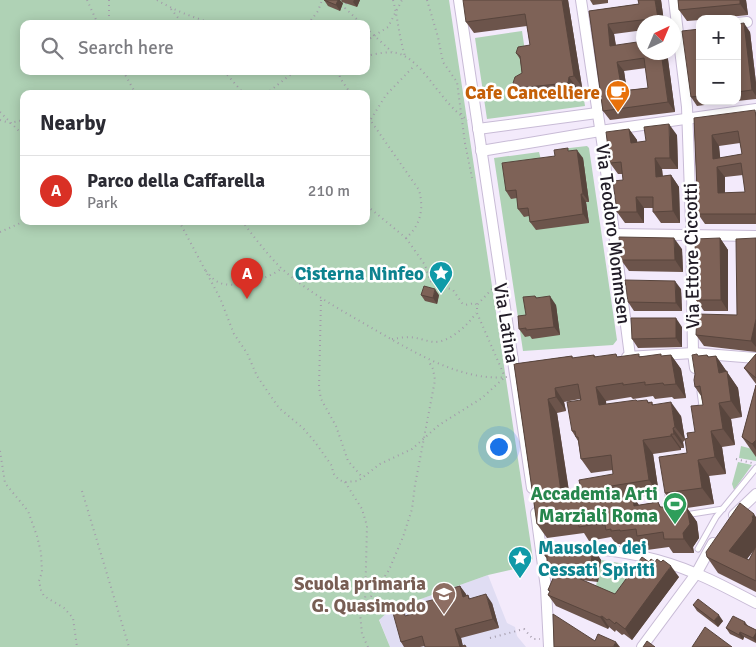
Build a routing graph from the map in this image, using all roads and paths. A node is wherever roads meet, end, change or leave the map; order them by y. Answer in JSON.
{"nodes":[{"id":1,"x":87,"y":0,"type":"edge"},
{"id":2,"x":109,"y":0,"type":"edge"},
{"id":3,"x":157,"y":0,"type":"edge"},
{"id":4,"x":322,"y":0,"type":"edge"},
{"id":5,"x":341,"y":0,"type":"edge"},
{"id":6,"x":393,"y":0,"type":"edge"},
{"id":7,"x":402,"y":0,"type":"edge"},
{"id":8,"x":427,"y":0,"type":"edge"},
{"id":9,"x":458,"y":0,"type":"edge"},
{"id":10,"x":581,"y":0,"type":"edge"},
{"id":11,"x":674,"y":0,"type":"edge"},
{"id":12,"x":170,"y":8,"type":"junction"},
{"id":13,"x":396,"y":13,"type":"junction"},
{"id":14,"x":96,"y":20,"type":"edge"},
{"id":15,"x":109,"y":20,"type":"edge"},
{"id":16,"x":180,"y":20,"type":"edge"},
{"id":17,"x":204,"y":20,"type":"edge"},
{"id":18,"x":311,"y":20,"type":"edge"},
{"id":19,"x":358,"y":20,"type":"edge"},
{"id":20,"x":370,"y":32,"type":"edge"},
{"id":21,"x":375,"y":36,"type":"junction"},
{"id":22,"x":370,"y":39,"type":"edge"},
{"id":23,"x":392,"y":52,"type":"junction"},
{"id":24,"x":370,"y":55,"type":"edge"},
{"id":25,"x":405,"y":56,"type":"junction"},
{"id":26,"x":415,"y":65,"type":"junction"},
{"id":27,"x":125,"y":75,"type":"edge"},
{"id":28,"x":227,"y":75,"type":"edge"},
{"id":29,"x":289,"y":75,"type":"edge"},
{"id":30,"x":340,"y":75,"type":"edge"},
{"id":31,"x":134,"y":90,"type":"edge"},
{"id":32,"x":241,"y":90,"type":"edge"},
{"id":33,"x":271,"y":90,"type":"edge"},
{"id":34,"x":348,"y":90,"type":"edge"},
{"id":35,"x":756,"y":109,"type":"edge"},
{"id":36,"x":0,"y":112,"type":"edge"},
{"id":37,"x":597,"y":112,"type":"junction"},
{"id":38,"x":461,"y":116,"type":"junction"},
{"id":39,"x":466,"y":118,"type":"dead end"},
{"id":40,"x":687,"y":118,"type":"junction"},
{"id":41,"x":371,"y":119,"type":"joint"},
{"id":42,"x":0,"y":120,"type":"edge"},
{"id":43,"x":20,"y":121,"type":"edge"},
{"id":44,"x":10,"y":123,"type":"junction"},
{"id":45,"x":478,"y":129,"type":"junction"},
{"id":46,"x":600,"y":131,"type":"junction"},
{"id":47,"x":20,"y":132,"type":"edge"},
{"id":48,"x":481,"y":151,"type":"junction"},
{"id":49,"x":472,"y":178,"type":"dead end"},
{"id":50,"x":370,"y":208,"type":"edge"},
{"id":51,"x":20,"y":223,"type":"edge"},
{"id":52,"x":181,"y":225,"type":"edge"},
{"id":53,"x":245,"y":225,"type":"edge"},
{"id":54,"x":0,"y":232,"type":"edge"},
{"id":55,"x":614,"y":234,"type":"junction"},
{"id":56,"x":691,"y":235,"type":"junction"},
{"id":57,"x":756,"y":236,"type":"edge"},
{"id":58,"x":406,"y":238,"type":"junction"},
{"id":59,"x":282,"y":268,"type":"junction"},
{"id":60,"x":204,"y":270,"type":"junction"},
{"id":61,"x":493,"y":289,"type":"dead end"},
{"id":62,"x":321,"y":299,"type":"junction"},
{"id":63,"x":477,"y":305,"type":"junction"},
{"id":64,"x":477,"y":313,"type":"junction"},
{"id":65,"x":392,"y":339,"type":"junction"},
{"id":66,"x":693,"y":353,"type":"junction"},
{"id":67,"x":630,"y":356,"type":"junction"},
{"id":68,"x":612,"y":358,"type":"edge"},
{"id":69,"x":756,"y":358,"type":"edge"},
{"id":70,"x":428,"y":360,"type":"junction"},
{"id":71,"x":505,"y":377,"type":"junction"},
{"id":72,"x":698,"y":384,"type":"joint"},
{"id":73,"x":692,"y":412,"type":"edge"},
{"id":74,"x":425,"y":437,"type":"junction"},
{"id":75,"x":0,"y":451,"type":"edge"},
{"id":76,"x":736,"y":459,"type":"dead end"},
{"id":77,"x":756,"y":466,"type":"edge"},
{"id":78,"x":363,"y":478,"type":"junction"},
{"id":79,"x":345,"y":482,"type":"junction"},
{"id":80,"x":82,"y":491,"type":"dead end"},
{"id":81,"x":668,"y":491,"type":"edge"},
{"id":82,"x":751,"y":501,"type":"edge"},
{"id":83,"x":723,"y":509,"type":"junction"},
{"id":84,"x":726,"y":524,"type":"edge"},
{"id":85,"x":718,"y":535,"type":"edge"},
{"id":86,"x":541,"y":546,"type":"junction"},
{"id":87,"x":553,"y":546,"type":"edge"},
{"id":88,"x":569,"y":547,"type":"edge"},
{"id":89,"x":698,"y":549,"type":"dead end"},
{"id":90,"x":696,"y":574,"type":"junction"},
{"id":91,"x":756,"y":603,"type":"edge"},
{"id":92,"x":365,"y":604,"type":"junction"},
{"id":93,"x":490,"y":638,"type":"dead end"},
{"id":94,"x":545,"y":643,"type":"edge"},
{"id":95,"x":77,"y":647,"type":"edge"},
{"id":96,"x":129,"y":647,"type":"edge"},
{"id":97,"x":368,"y":647,"type":"edge"},
{"id":98,"x":642,"y":647,"type":"edge"}],
"edges":[{"from":1,"to":14,"type":"path"},
{"from":2,"to":15,"type":"path"},
{"from":3,"to":12,"type":"path"},
{"from":4,"to":18,"type":"path"},
{"from":5,"to":19,"type":"path"},
{"from":6,"to":13,"type":"path"},
{"from":7,"to":13,"type":"path"},
{"from":8,"to":38,"type":"path"},
{"from":9,"to":45,"type":"street","name":"Via Latina"},
{"from":10,"to":37,"type":"street","name":"Via Teodoro Mommsen"},
{"from":11,"to":40,"type":"street","name":"Via Ettore Ciccotti"},
{"from":12,"to":16,"type":"path"},
{"from":12,"to":17,"type":"path"},
{"from":13,"to":21,"type":"path"},
{"from":13,"to":25,"type":"path"},
{"from":20,"to":21,"type":"path"},
{"from":21,"to":22,"type":"path"},
{"from":21,"to":23,"type":"path"},
{"from":23,"to":24,"type":"path"},
{"from":23,"to":25,"type":"path"},
{"from":25,"to":26,"type":"path"},
{"from":26,"to":38,"type":"path"},
{"from":26,"to":41,"type":"path"},
{"from":27,"to":31,"type":"path"},
{"from":28,"to":32,"type":"path"},
{"from":29,"to":33,"type":"path"},
{"from":30,"to":34,"type":"path"},
{"from":35,"to":40,"type":"street"},
{"from":36,"to":44,"type":"path"},
{"from":37,"to":45,"type":"street"},
{"from":37,"to":46,"type":"street","name":"Via Teodoro Mommsen"},
{"from":38,"to":39,"type":"path"},
{"from":38,"to":49,"type":"path"},
{"from":40,"to":46,"type":"street"},
{"from":40,"to":56,"type":"street","name":"Via Ettore Ciccotti"},
{"from":41,"to":58,"type":"path"},
{"from":42,"to":44,"type":"path"},
{"from":43,"to":44,"type":"path"},
{"from":44,"to":47,"type":"path"},
{"from":45,"to":48,"type":"street","name":"Via Latina"},
{"from":46,"to":48,"type":"street"},
{"from":46,"to":55,"type":"street","name":"Via Teodoro Mommsen"},
{"from":48,"to":86,"type":"street","name":"Via Latina"},
{"from":50,"to":58,"type":"path"},
{"from":51,"to":54,"type":"path"},
{"from":52,"to":60,"type":"path"},
{"from":53,"to":59,"type":"path"},
{"from":55,"to":56,"type":"street"},
{"from":55,"to":67,"type":"street","name":"Via Teodoro Mommsen"},
{"from":56,"to":57,"type":"street"},
{"from":56,"to":66,"type":"street","name":"Via Ettore Ciccotti"},
{"from":58,"to":63,"type":"path"},
{"from":59,"to":60,"type":"path"},
{"from":59,"to":62,"type":"path"},
{"from":60,"to":79,"type":"path"},
{"from":61,"to":63,"type":"path"},
{"from":62,"to":65,"type":"path"},
{"from":62,"to":78,"type":"path"},
{"from":63,"to":64,"type":"path"},
{"from":64,"to":65,"type":"path"},
{"from":64,"to":71,"type":"path"},
{"from":65,"to":70,"type":"path"},
{"from":66,"to":67,"type":"street"},
{"from":66,"to":69,"type":"street"},
{"from":66,"to":72,"type":"street","name":"Via Ettore Ciccotti"},
{"from":67,"to":68,"type":"street"},
{"from":70,"to":71,"type":"path"},
{"from":70,"to":74,"type":"path"},
{"from":71,"to":74,"type":"path"},
{"from":72,"to":73,"type":"lane"},
{"from":74,"to":78,"type":"path"},
{"from":74,"to":92,"type":"path"},
{"from":75,"to":95,"type":"path"},
{"from":76,"to":77,"type":"path"},
{"from":77,"to":83,"type":"lane"},
{"from":78,"to":79,"type":"path"},
{"from":79,"to":92,"type":"path"},
{"from":80,"to":96,"type":"path"},
{"from":81,"to":83,"type":"lane"},
{"from":82,"to":84,"type":"street"},
{"from":83,"to":89,"type":"lane"},
{"from":85,"to":90,"type":"street"},
{"from":86,"to":87,"type":"street"},
{"from":86,"to":94,"type":"street","name":"Via Latina"},
{"from":88,"to":90,"type":"street"},
{"from":90,"to":91,"type":"street"},
{"from":90,"to":98,"type":"street"},
{"from":92,"to":97,"type":"path"},
{"from":93,"to":94,"type":"path"}]}
